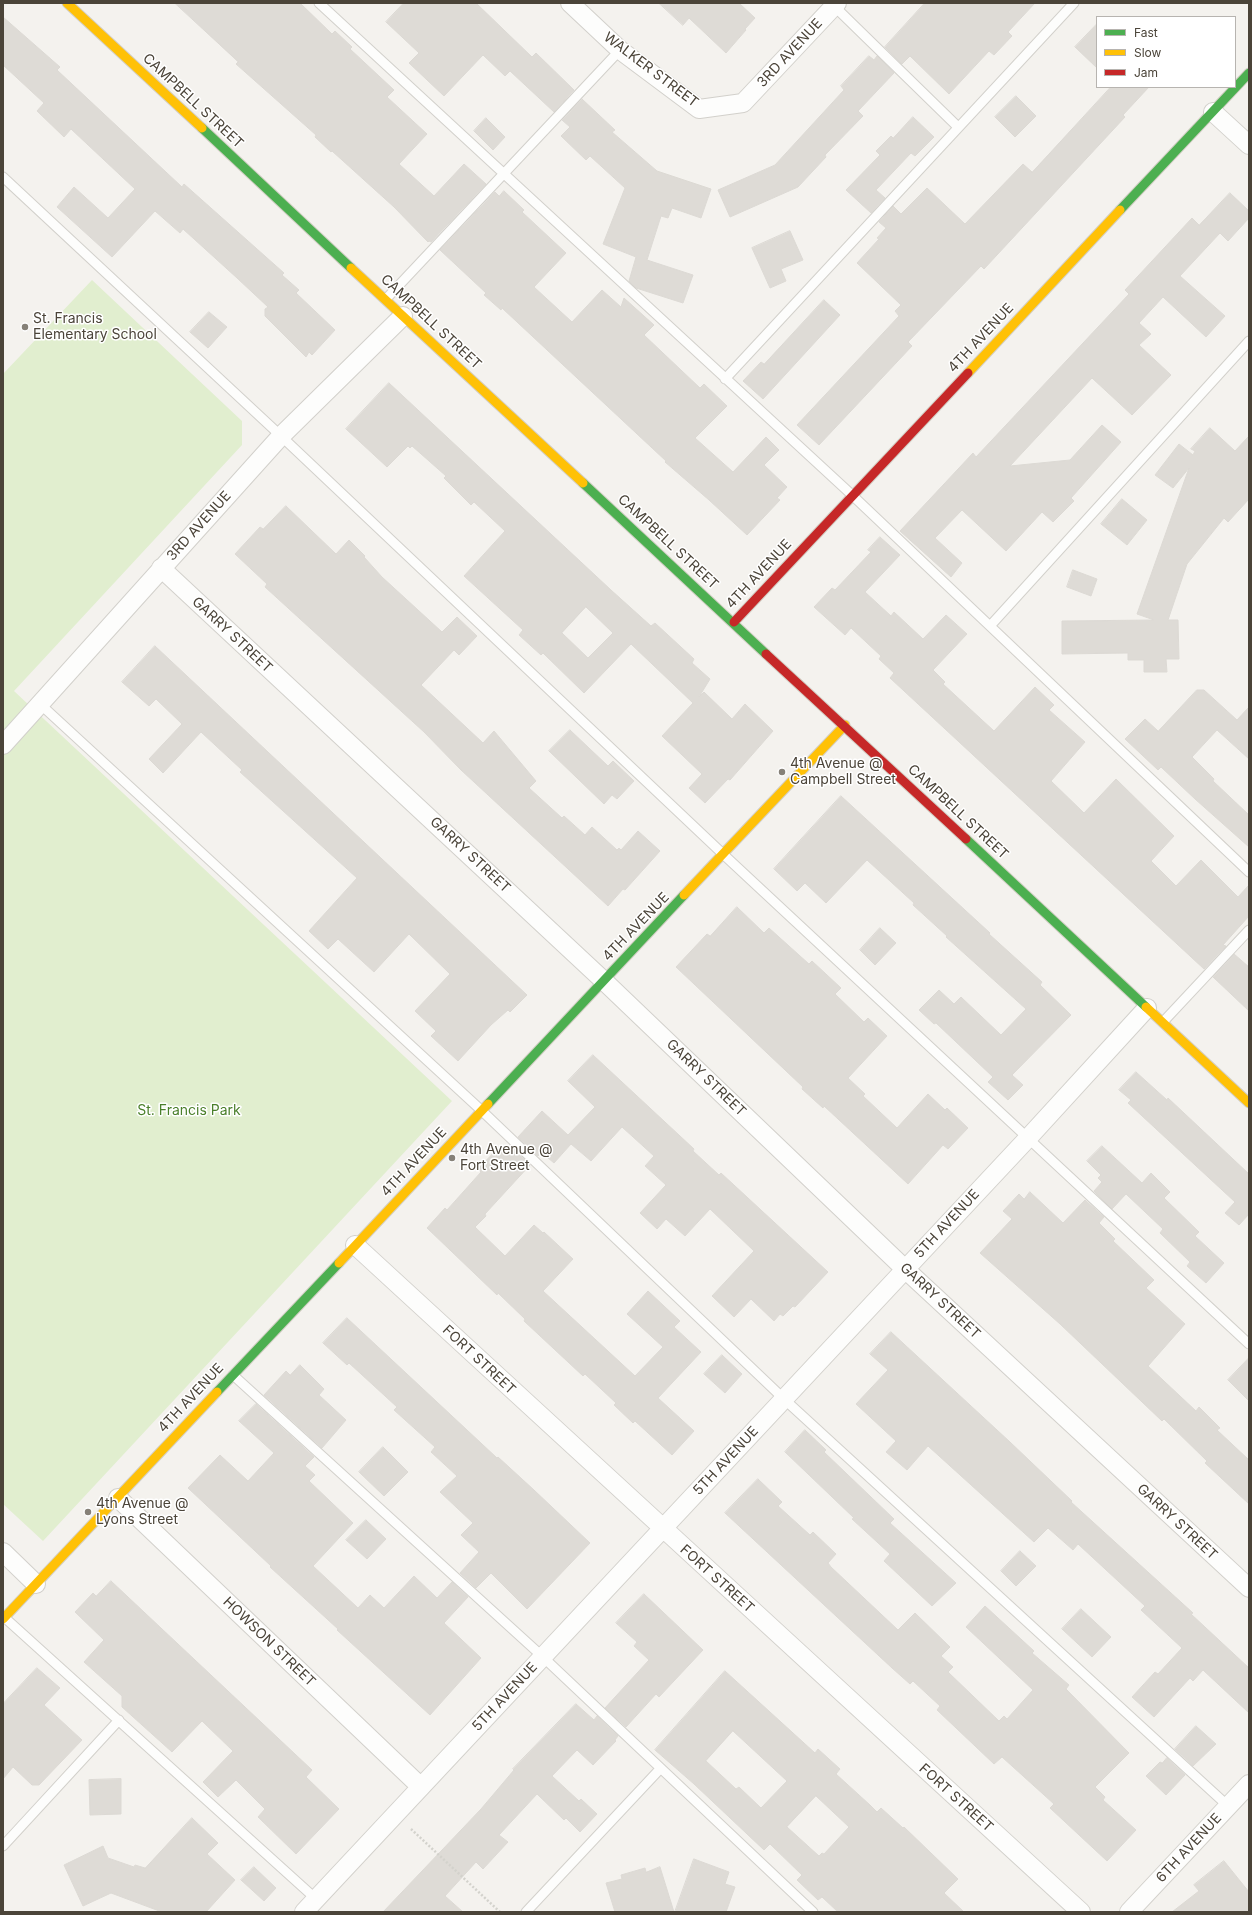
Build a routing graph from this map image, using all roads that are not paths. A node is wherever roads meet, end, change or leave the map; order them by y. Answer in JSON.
{"nodes":[{"id":1,"x":67,"y":3,"type":"edge"},
{"id":2,"x":319,"y":3,"type":"edge"},
{"id":3,"x":570,"y":3,"type":"edge"},
{"id":4,"x":1074,"y":3,"type":"edge"},
{"id":5,"x":834,"y":4,"type":"edge"},
{"id":6,"x":620,"y":50,"type":"junction"},
{"id":7,"x":1249,"y":73,"type":"edge"},
{"id":8,"x":1236,"y":87,"type":"edge"},
{"id":9,"x":1235,"y":88,"type":"edge"},
{"id":10,"x":743,"y":103,"type":"joint"},
{"id":11,"x":1213,"y":112,"type":"junction"},
{"id":12,"x":958,"y":127,"type":"junction"},
{"id":13,"x":1249,"y":145,"type":"edge"},
{"id":14,"x":503,"y":174,"type":"junction"},
{"id":15,"x":3,"y":177,"type":"edge"},
{"id":16,"x":386,"y":299,"type":"junction"},
{"id":17,"x":403,"y":316,"type":"junction"},
{"id":18,"x":1249,"y":341,"type":"edge"},
{"id":19,"x":725,"y":379,"type":"junction"},
{"id":20,"x":281,"y":436,"type":"junction"},
{"id":21,"x":852,"y":495,"type":"junction"},
{"id":22,"x":161,"y":568,"type":"junction"},
{"id":23,"x":734,"y":622,"type":"junction"},
{"id":24,"x":990,"y":626,"type":"junction"},
{"id":25,"x":39,"y":703,"type":"junction"},
{"id":26,"x":844,"y":724,"type":"junction"},
{"id":27,"x":3,"y":745,"type":"edge"},
{"id":28,"x":724,"y":855,"type":"junction"},
{"id":29,"x":1249,"y":872,"type":"edge"},
{"id":30,"x":1249,"y":930,"type":"edge"},
{"id":31,"x":604,"y":981,"type":"junction"},
{"id":32,"x":1147,"y":1008,"type":"junction"},
{"id":33,"x":1163,"y":1022,"type":"junction"},
{"id":34,"x":1249,"y":1103,"type":"edge"},
{"id":35,"x":481,"y":1110,"type":"junction"},
{"id":36,"x":1029,"y":1137,"type":"junction"},
{"id":37,"x":355,"y":1245,"type":"junction"},
{"id":38,"x":905,"y":1269,"type":"junction"},
{"id":39,"x":1249,"y":1344,"type":"edge"},
{"id":40,"x":233,"y":1374,"type":"junction"},
{"id":41,"x":784,"y":1399,"type":"junction"},
{"id":42,"x":118,"y":1498,"type":"junction"},
{"id":43,"x":662,"y":1529,"type":"junction"},
{"id":44,"x":3,"y":1552,"type":"edge"},
{"id":45,"x":36,"y":1584,"type":"junction"},
{"id":46,"x":1249,"y":1588,"type":"edge"},
{"id":47,"x":4,"y":1618,"type":"edge"},
{"id":48,"x":543,"y":1657,"type":"junction"},
{"id":49,"x":119,"y":1720,"type":"junction"},
{"id":50,"x":660,"y":1769,"type":"junction"},
{"id":51,"x":1249,"y":1784,"type":"edge"},
{"id":52,"x":421,"y":1787,"type":"junction"},
{"id":53,"x":1228,"y":1806,"type":"junction"},
{"id":54,"x":3,"y":1846,"type":"edge"},
{"id":55,"x":310,"y":1906,"type":"edge"},
{"id":56,"x":526,"y":1912,"type":"edge"},
{"id":57,"x":813,"y":1912,"type":"edge"},
{"id":58,"x":1081,"y":1912,"type":"edge"},
{"id":59,"x":1129,"y":1912,"type":"edge"}],
"edges":[{"from":1,"to":16,"type":"street","name":"CAMPBELL STREET"},
{"from":2,"to":14,"type":"lane"},
{"from":3,"to":6,"type":"street","name":"WALKER STREET"},
{"from":4,"to":12,"type":"lane"},
{"from":5,"to":10,"type":"street","name":"3RD AVENUE"},
{"from":5,"to":12,"type":"lane"},
{"from":6,"to":10,"type":"street","name":"WALKER STREET"},
{"from":6,"to":14,"type":"lane"},
{"from":7,"to":8,"type":"street","name":"4TH AVENUE"},
{"from":9,"to":11,"type":"street","name":"4TH AVENUE"},
{"from":11,"to":13,"type":"street"},
{"from":11,"to":21,"type":"street","name":"4TH AVENUE"},
{"from":12,"to":19,"type":"lane"},
{"from":14,"to":16,"type":"lane"},
{"from":14,"to":19,"type":"lane"},
{"from":15,"to":20,"type":"lane"},
{"from":16,"to":17,"type":"street","name":"CAMPBELL STREET"},
{"from":17,"to":20,"type":"street","name":"3RD AVENUE"},
{"from":17,"to":23,"type":"street","name":"CAMPBELL STREET"},
{"from":18,"to":24,"type":"lane"},
{"from":19,"to":21,"type":"lane"},
{"from":20,"to":22,"type":"street","name":"3RD AVENUE"},
{"from":20,"to":28,"type":"lane"},
{"from":21,"to":23,"type":"street","name":"4TH AVENUE"},
{"from":21,"to":24,"type":"lane"},
{"from":22,"to":25,"type":"street","name":"3RD AVENUE"},
{"from":22,"to":31,"type":"street","name":"GARRY STREET"},
{"from":23,"to":26,"type":"street","name":"CAMPBELL STREET"},
{"from":24,"to":29,"type":"lane"},
{"from":25,"to":27,"type":"street","name":"3RD AVENUE"},
{"from":25,"to":35,"type":"lane"},
{"from":26,"to":28,"type":"street","name":"4TH AVENUE"},
{"from":26,"to":32,"type":"street","name":"CAMPBELL STREET"},
{"from":28,"to":31,"type":"street","name":"4TH AVENUE"},
{"from":28,"to":36,"type":"lane"},
{"from":30,"to":33,"type":"lane"},
{"from":31,"to":35,"type":"street","name":"4TH AVENUE"},
{"from":31,"to":38,"type":"street","name":"GARRY STREET"},
{"from":32,"to":33,"type":"street","name":"CAMPBELL STREET"},
{"from":32,"to":36,"type":"street","name":"5TH AVENUE"},
{"from":33,"to":34,"type":"street","name":"CAMPBELL STREET"},
{"from":35,"to":37,"type":"street","name":"4TH AVENUE"},
{"from":35,"to":41,"type":"lane"},
{"from":36,"to":38,"type":"street","name":"5TH AVENUE"},
{"from":36,"to":39,"type":"lane"},
{"from":37,"to":40,"type":"street","name":"4TH AVENUE"},
{"from":37,"to":43,"type":"street","name":"FORT STREET"},
{"from":38,"to":41,"type":"street","name":"5TH AVENUE"},
{"from":38,"to":46,"type":"street","name":"GARRY STREET"},
{"from":40,"to":42,"type":"street","name":"4TH AVENUE"},
{"from":40,"to":48,"type":"lane"},
{"from":41,"to":43,"type":"street","name":"5TH AVENUE"},
{"from":41,"to":53,"type":"lane"},
{"from":42,"to":45,"type":"street","name":"4TH AVENUE"},
{"from":42,"to":52,"type":"street","name":"HOWSON STREET"},
{"from":43,"to":48,"type":"street","name":"5TH AVENUE"},
{"from":43,"to":58,"type":"street","name":"FORT STREET"},
{"from":44,"to":45,"type":"street"},
{"from":45,"to":47,"type":"street","name":"4TH AVENUE"},
{"from":47,"to":49,"type":"lane"},
{"from":48,"to":50,"type":"lane"},
{"from":48,"to":52,"type":"street","name":"5TH AVENUE"},
{"from":49,"to":54,"type":"lane"},
{"from":49,"to":55,"type":"lane"},
{"from":50,"to":56,"type":"lane"},
{"from":50,"to":57,"type":"lane"},
{"from":51,"to":53,"type":"street","name":"6TH AVENUE"},
{"from":52,"to":55,"type":"street","name":"5TH AVENUE"},
{"from":53,"to":59,"type":"street","name":"6TH AVENUE"}]}
